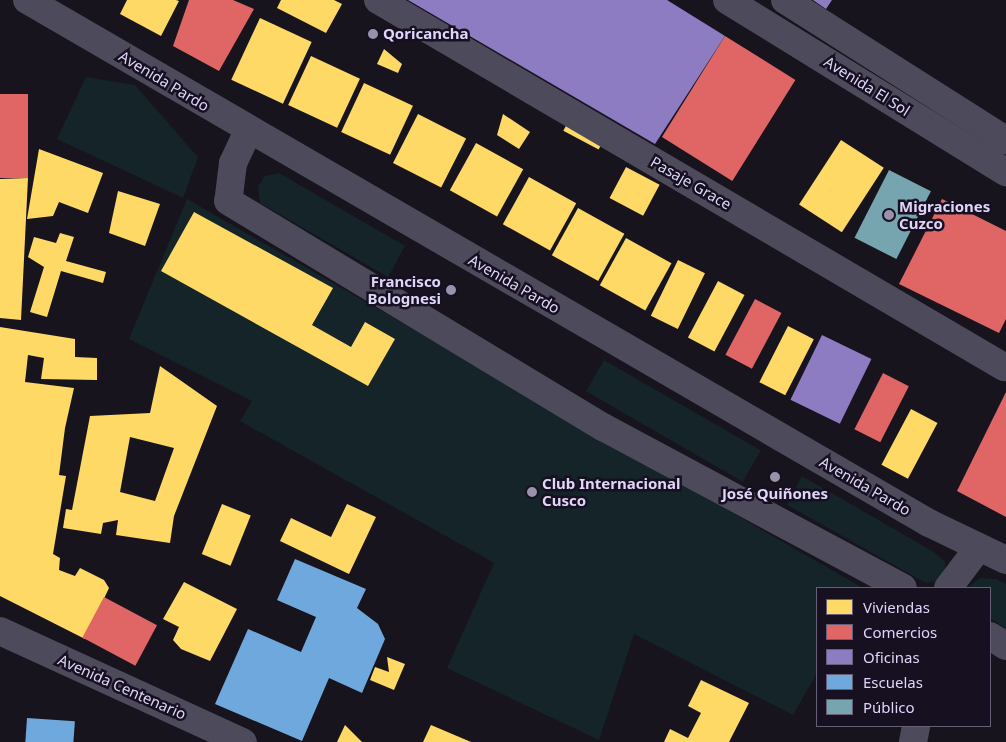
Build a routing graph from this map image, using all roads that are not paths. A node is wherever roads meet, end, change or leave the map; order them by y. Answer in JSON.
{"nodes":[{"id":1,"x":26,"y":0,"type":"edge"},
{"id":2,"x":378,"y":0,"type":"edge"},
{"id":3,"x":727,"y":0,"type":"edge"},
{"id":4,"x":785,"y":0,"type":"edge"},
{"id":5,"x":248,"y":131,"type":"junction"},
{"id":6,"x":1006,"y":140,"type":"edge"},
{"id":7,"x":1006,"y":172,"type":"edge"},
{"id":8,"x":1004,"y":367,"type":"dead end"},
{"id":9,"x":980,"y":547,"type":"junction"},
{"id":10,"x":1006,"y":560,"type":"edge"},
{"id":11,"x":901,"y":587,"type":"edge"},
{"id":12,"x":949,"y":587,"type":"edge"},
{"id":13,"x":0,"y":631,"type":"edge"},
{"id":14,"x":991,"y":637,"type":"edge"},
{"id":15,"x":1006,"y":646,"type":"edge"},
{"id":16,"x":916,"y":727,"type":"edge"},
{"id":17,"x":243,"y":742,"type":"edge"},
{"id":18,"x":914,"y":742,"type":"edge"}],
"edges":[{"from":1,"to":5,"type":"street","name":"Avenida Pardo"},
{"from":2,"to":8,"type":"street","name":"Pasaje Grace"},
{"from":3,"to":7,"type":"street","name":"Avenida El Sol"},
{"from":4,"to":6,"type":"street","name":"Avenida El Sol"},
{"from":5,"to":9,"type":"street","name":"Avenida Pardo"},
{"from":5,"to":11,"type":"street"},
{"from":9,"to":10,"type":"street","name":"Avenida Pardo"},
{"from":9,"to":12,"type":"street"},
{"from":13,"to":17,"type":"street","name":"Avenida Centenario"},
{"from":14,"to":15,"type":"street"},
{"from":16,"to":18,"type":"street"}]}
